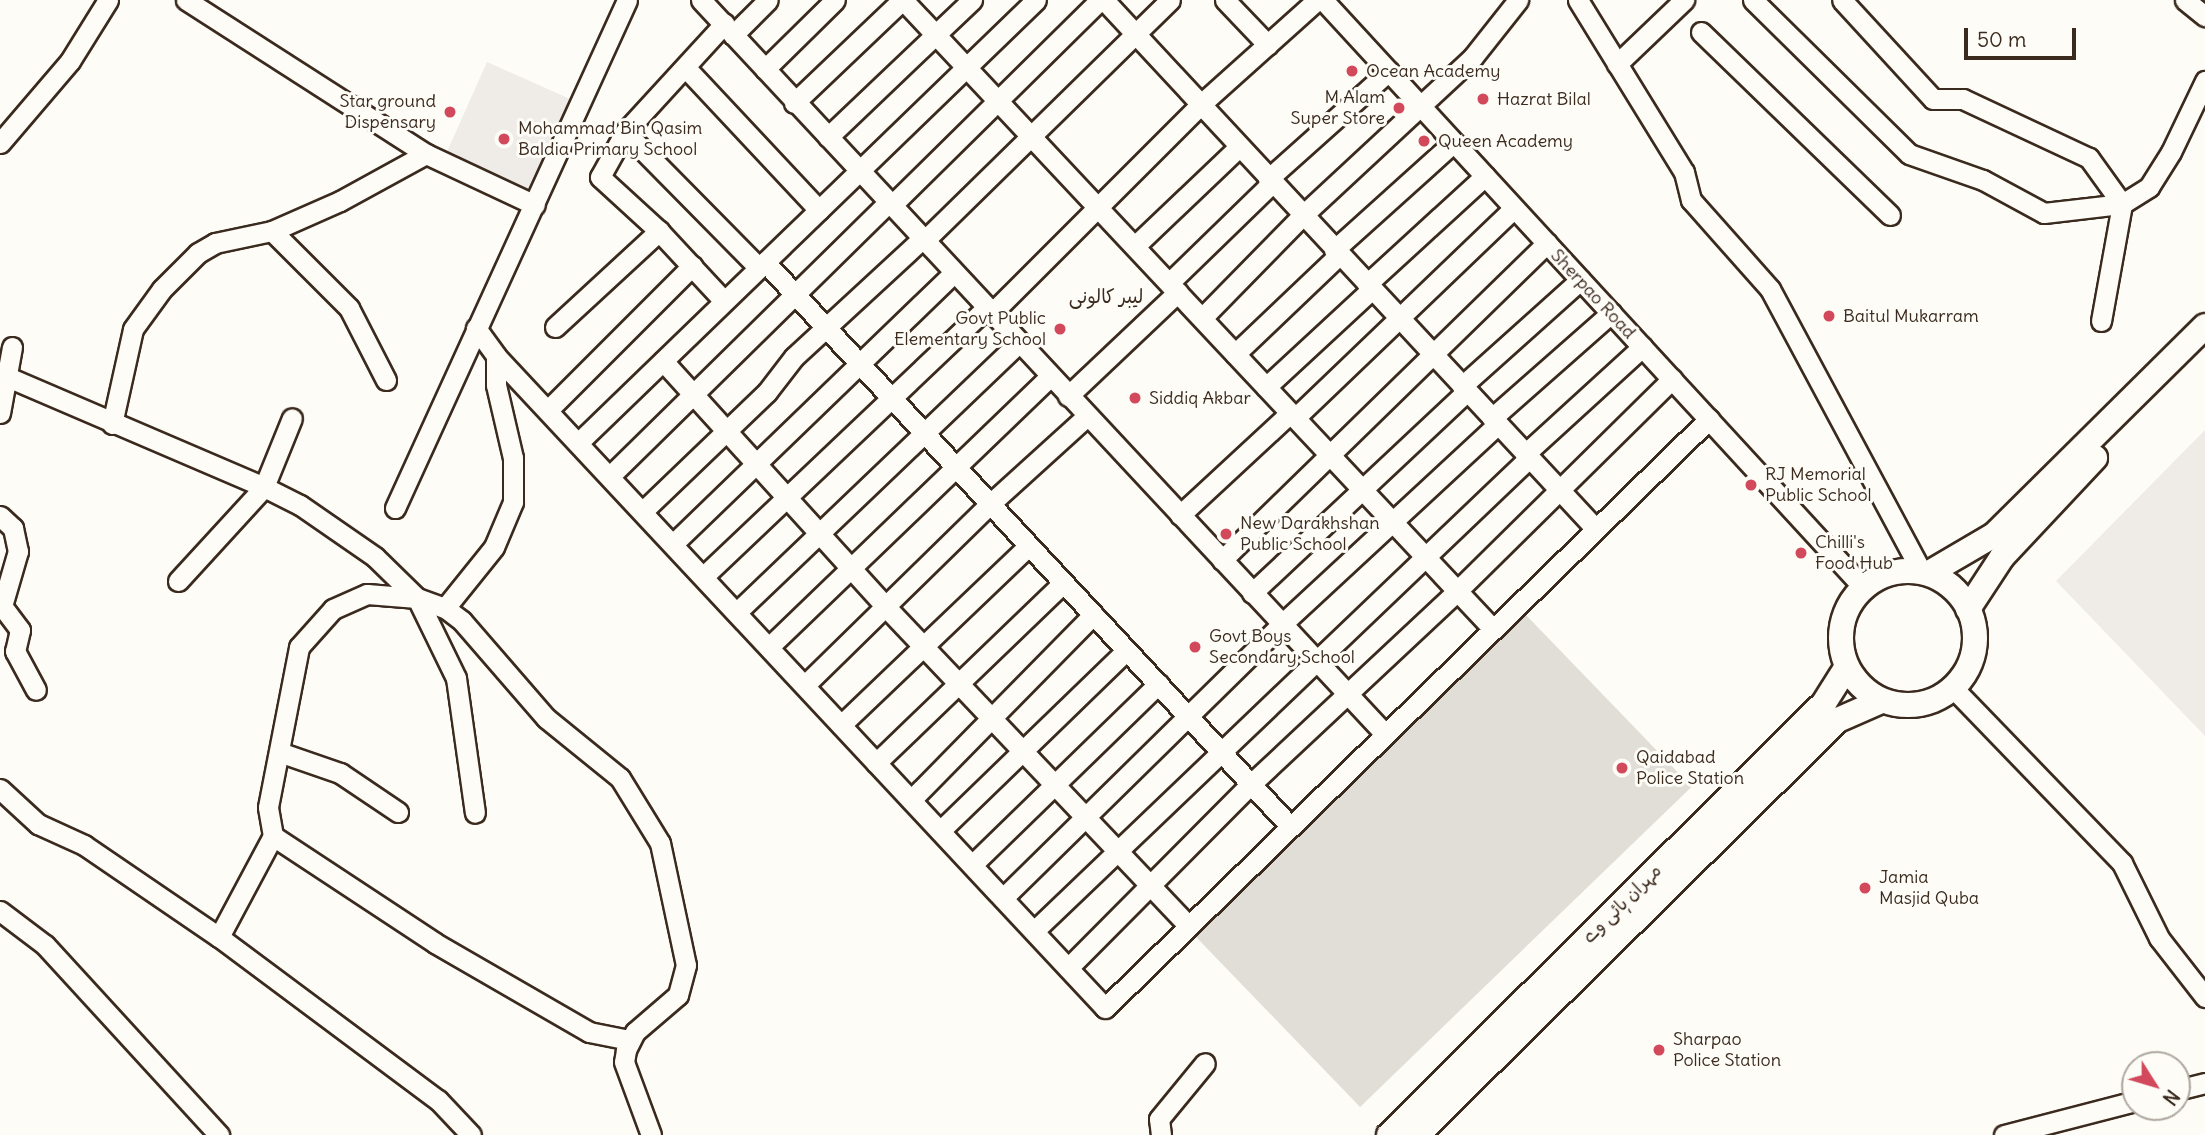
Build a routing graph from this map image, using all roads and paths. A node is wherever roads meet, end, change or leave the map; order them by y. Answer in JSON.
{"nodes":[{"id":1,"x":108,"y":0,"type":"edge"},
{"id":2,"x":186,"y":0,"type":"edge"},
{"id":3,"x":627,"y":0,"type":"edge"},
{"id":4,"x":701,"y":0,"type":"edge"},
{"id":5,"x":768,"y":0,"type":"edge"},
{"id":6,"x":835,"y":0,"type":"edge"},
{"id":7,"x":903,"y":0,"type":"edge"},
{"id":8,"x":972,"y":0,"type":"edge"},
{"id":9,"x":1036,"y":0,"type":"edge"},
{"id":10,"x":1102,"y":0,"type":"edge"},
{"id":11,"x":1171,"y":0,"type":"edge"},
{"id":12,"x":1226,"y":0,"type":"edge"},
{"id":13,"x":1317,"y":0,"type":"edge"},
{"id":14,"x":1323,"y":0,"type":"edge"},
{"id":15,"x":1518,"y":0,"type":"edge"},
{"id":16,"x":1578,"y":0,"type":"edge"},
{"id":17,"x":1684,"y":0,"type":"edge"},
{"id":18,"x":1753,"y":0,"type":"edge"},
{"id":19,"x":1842,"y":0,"type":"edge"},
{"id":20,"x":2185,"y":0,"type":"edge"},
{"id":21,"x":2205,"y":16,"type":"edge"},
{"id":22,"x":729,"y":29,"type":"junction"},
{"id":23,"x":1701,"y":32,"type":"dead end"},
{"id":24,"x":1134,"y":33,"type":"junction"},
{"id":25,"x":937,"y":35,"type":"junction"},
{"id":26,"x":1268,"y":45,"type":"junction"},
{"id":27,"x":1617,"y":64,"type":"junction"},
{"id":28,"x":685,"y":67,"type":"junction"},
{"id":29,"x":765,"y":69,"type":"junction"},
{"id":30,"x":968,"y":69,"type":"junction"},
{"id":31,"x":1389,"y":71,"type":"junction"},
{"id":32,"x":2205,"y":81,"type":"edge"},
{"id":33,"x":998,"y":99,"type":"junction"},
{"id":34,"x":794,"y":103,"type":"junction"},
{"id":35,"x":1200,"y":105,"type":"junction"},
{"id":36,"x":1422,"y":108,"type":"junction"},
{"id":37,"x":625,"y":132,"type":"junction"},
{"id":38,"x":1031,"y":133,"type":"junction"},
{"id":39,"x":828,"y":137,"type":"junction"},
{"id":40,"x":1454,"y":142,"type":"junction"},
{"id":41,"x":0,"y":143,"type":"edge"},
{"id":42,"x":1239,"y":147,"type":"junction"},
{"id":43,"x":426,"y":154,"type":"junction"},
{"id":44,"x":859,"y":171,"type":"junction"},
{"id":45,"x":1485,"y":176,"type":"junction"},
{"id":46,"x":1270,"y":181,"type":"junction"},
{"id":47,"x":890,"y":204,"type":"junction"},
{"id":48,"x":2122,"y":204,"type":"junction"},
{"id":49,"x":535,"y":205,"type":"junction"},
{"id":50,"x":1098,"y":207,"type":"junction"},
{"id":51,"x":1514,"y":208,"type":"junction"},
{"id":52,"x":819,"y":209,"type":"junction"},
{"id":53,"x":1303,"y":215,"type":"junction"},
{"id":54,"x":1890,"y":215,"type":"dead end"},
{"id":55,"x":272,"y":231,"type":"junction"},
{"id":56,"x":660,"y":231,"type":"junction"},
{"id":57,"x":923,"y":240,"type":"junction"},
{"id":58,"x":1547,"y":243,"type":"junction"},
{"id":59,"x":1135,"y":246,"type":"junction"},
{"id":60,"x":1337,"y":252,"type":"junction"},
{"id":61,"x":762,"y":265,"type":"junction"},
{"id":62,"x":692,"y":266,"type":"junction"},
{"id":63,"x":954,"y":273,"type":"junction"},
{"id":64,"x":1580,"y":280,"type":"junction"},
{"id":65,"x":1173,"y":287,"type":"junction"},
{"id":66,"x":1369,"y":287,"type":"junction"},
{"id":67,"x":797,"y":297,"type":"junction"},
{"id":68,"x":724,"y":301,"type":"junction"},
{"id":69,"x":989,"y":311,"type":"junction"},
{"id":70,"x":1611,"y":313,"type":"junction"},
{"id":71,"x":1202,"y":318,"type":"junction"},
{"id":72,"x":1400,"y":320,"type":"junction"},
{"id":73,"x":2101,"y":321,"type":"dead end"},
{"id":74,"x":2205,"y":326,"type":"edge"},
{"id":75,"x":555,"y":327,"type":"dead end"},
{"id":76,"x":476,"y":328,"type":"junction"},
{"id":77,"x":828,"y":330,"type":"junction"},
{"id":78,"x":1018,"y":343,"type":"junction"},
{"id":79,"x":2205,"y":345,"type":"edge"},
{"id":80,"x":12,"y":347,"type":"dead end"},
{"id":81,"x":1642,"y":347,"type":"junction"},
{"id":82,"x":1432,"y":353,"type":"junction"},
{"id":83,"x":1235,"y":354,"type":"junction"},
{"id":84,"x":496,"y":356,"type":"junction"},
{"id":85,"x":663,"y":360,"type":"junction"},
{"id":86,"x":859,"y":364,"type":"junction"},
{"id":87,"x":1050,"y":377,"type":"junction"},
{"id":88,"x":10,"y":378,"type":"junction"},
{"id":89,"x":1672,"y":379,"type":"junction"},
{"id":90,"x":386,"y":380,"type":"dead end"},
{"id":91,"x":1266,"y":387,"type":"junction"},
{"id":92,"x":1465,"y":389,"type":"junction"},
{"id":93,"x":695,"y":396,"type":"junction"},
{"id":94,"x":1068,"y":396,"type":"junction"},
{"id":95,"x":892,"y":399,"type":"junction"},
{"id":96,"x":548,"y":410,"type":"junction"},
{"id":97,"x":0,"y":413,"type":"edge"},
{"id":98,"x":1087,"y":416,"type":"junction"},
{"id":99,"x":1293,"y":416,"type":"junction"},
{"id":100,"x":292,"y":418,"type":"dead end"},
{"id":101,"x":1709,"y":419,"type":"junction"},
{"id":102,"x":1495,"y":421,"type":"junction"},
{"id":103,"x":113,"y":424,"type":"junction"},
{"id":104,"x":726,"y":430,"type":"junction"},
{"id":105,"x":924,"y":433,"type":"junction"},
{"id":106,"x":578,"y":443,"type":"junction"},
{"id":107,"x":1330,"y":456,"type":"junction"},
{"id":108,"x":1527,"y":456,"type":"junction"},
{"id":109,"x":757,"y":465,"type":"junction"},
{"id":110,"x":956,"y":469,"type":"junction"},
{"id":111,"x":610,"y":476,"type":"junction"},
{"id":112,"x":264,"y":487,"type":"junction"},
{"id":113,"x":1362,"y":490,"type":"junction"},
{"id":114,"x":1559,"y":490,"type":"junction"},
{"id":115,"x":789,"y":499,"type":"junction"},
{"id":116,"x":989,"y":504,"type":"junction"},
{"id":117,"x":395,"y":508,"type":"dead end"},
{"id":118,"x":643,"y":511,"type":"junction"},
{"id":119,"x":1180,"y":515,"type":"junction"},
{"id":120,"x":0,"y":516,"type":"edge"},
{"id":121,"x":1392,"y":522,"type":"junction"},
{"id":122,"x":1596,"y":529,"type":"junction"},
{"id":123,"x":819,"y":533,"type":"junction"},
{"id":124,"x":674,"y":543,"type":"junction"},
{"id":125,"x":1028,"y":546,"type":"junction"},
{"id":126,"x":1424,"y":555,"type":"junction"},
{"id":127,"x":1222,"y":560,"type":"junction"},
{"id":128,"x":851,"y":568,"type":"junction"},
{"id":129,"x":1926,"y":572,"type":"junction"},
{"id":130,"x":705,"y":575,"type":"junction"},
{"id":131,"x":178,"y":580,"type":"dead end"},
{"id":132,"x":1063,"y":583,"type":"junction"},
{"id":133,"x":1864,"y":587,"type":"junction"},
{"id":134,"x":1457,"y":591,"type":"junction"},
{"id":135,"x":1252,"y":593,"type":"junction"},
{"id":136,"x":417,"y":598,"type":"junction"},
{"id":137,"x":886,"y":607,"type":"junction"},
{"id":138,"x":445,"y":608,"type":"junction"},
{"id":139,"x":1968,"y":609,"type":"junction"},
{"id":140,"x":738,"y":611,"type":"junction"},
{"id":141,"x":1093,"y":615,"type":"junction"},
{"id":142,"x":1282,"y":624,"type":"junction"},
{"id":143,"x":1493,"y":629,"type":"junction"},
{"id":144,"x":770,"y":646,"type":"junction"},
{"id":145,"x":924,"y":647,"type":"junction"},
{"id":146,"x":1126,"y":651,"type":"junction"},
{"id":147,"x":1315,"y":660,"type":"junction"},
{"id":148,"x":1846,"y":668,"type":"junction"},
{"id":149,"x":957,"y":682,"type":"junction"},
{"id":150,"x":1158,"y":684,"type":"junction"},
{"id":151,"x":805,"y":685,"type":"junction"},
{"id":152,"x":1954,"y":689,"type":"junction"},
{"id":153,"x":36,"y":690,"type":"dead end"},
{"id":154,"x":1348,"y":695,"type":"junction"},
{"id":155,"x":1881,"y":701,"type":"junction"},
{"id":156,"x":989,"y":716,"type":"junction"},
{"id":157,"x":1189,"y":718,"type":"junction"},
{"id":158,"x":841,"y":725,"type":"junction"},
{"id":159,"x":1385,"y":734,"type":"junction"},
{"id":160,"x":1022,"y":750,"type":"junction"},
{"id":161,"x":1220,"y":751,"type":"junction"},
{"id":162,"x":279,"y":752,"type":"junction"},
{"id":163,"x":876,"y":763,"type":"junction"},
{"id":164,"x":1251,"y":784,"type":"junction"},
{"id":165,"x":1055,"y":785,"type":"junction"},
{"id":166,"x":0,"y":789,"type":"edge"},
{"id":167,"x":911,"y":800,"type":"junction"},
{"id":168,"x":398,"y":812,"type":"dead end"},
{"id":169,"x":475,"y":813,"type":"dead end"},
{"id":170,"x":1085,"y":817,"type":"junction"},
{"id":171,"x":1290,"y":826,"type":"junction"},
{"id":172,"x":940,"y":831,"type":"junction"},
{"id":173,"x":273,"y":836,"type":"junction"},
{"id":174,"x":1120,"y":853,"type":"junction"},
{"id":175,"x":972,"y":865,"type":"junction"},
{"id":176,"x":1150,"y":886,"type":"junction"},
{"id":177,"x":1003,"y":898,"type":"junction"},
{"id":178,"x":0,"y":911,"type":"edge"},
{"id":179,"x":1188,"y":925,"type":"junction"},
{"id":180,"x":1034,"y":931,"type":"junction"},
{"id":181,"x":219,"y":937,"type":"junction"},
{"id":182,"x":1068,"y":968,"type":"junction"},
{"id":183,"x":2205,"y":997,"type":"edge"},
{"id":184,"x":629,"y":1040,"type":"junction"},
{"id":185,"x":1205,"y":1063,"type":"dead end"},
{"id":186,"x":2121,"y":1105,"type":"edge"},
{"id":187,"x":219,"y":1135,"type":"edge"},
{"id":188,"x":471,"y":1135,"type":"edge"},
{"id":189,"x":651,"y":1135,"type":"edge"},
{"id":190,"x":1160,"y":1135,"type":"edge"},
{"id":191,"x":1389,"y":1135,"type":"edge"},
{"id":192,"x":1417,"y":1135,"type":"edge"},
{"id":193,"x":2004,"y":1135,"type":"edge"}],
"edges":[{"from":1,"to":41,"type":"street"},
{"from":2,"to":43,"type":"street"},
{"from":3,"to":49,"type":"street"},
{"from":4,"to":22,"type":"street"},
{"from":5,"to":22,"type":"street"},
{"from":6,"to":29,"type":"street"},
{"from":7,"to":25,"type":"street"},
{"from":7,"to":34,"type":"street"},
{"from":8,"to":25,"type":"street"},
{"from":9,"to":30,"type":"street"},
{"from":10,"to":24,"type":"street"},
{"from":10,"to":33,"type":"street"},
{"from":11,"to":24,"type":"street"},
{"from":12,"to":26,"type":"street"},
{"from":13,"to":26,"type":"street"},
{"from":14,"to":31,"type":"street","name":"Sherpao Road"},
{"from":15,"to":36,"type":"street"},
{"from":16,"to":27,"type":"street"},
{"from":17,"to":27,"type":"street"},
{"from":18,"to":48,"type":"street"},
{"from":19,"to":48,"type":"street"},
{"from":20,"to":21,"type":"street"},
{"from":22,"to":28,"type":"street"},
{"from":22,"to":29,"type":"street"},
{"from":23,"to":54,"type":"street"},
{"from":24,"to":35,"type":"street"},
{"from":24,"to":38,"type":"street"},
{"from":25,"to":30,"type":"street"},
{"from":25,"to":39,"type":"street"},
{"from":26,"to":35,"type":"street"},
{"from":27,"to":129,"type":"street"},
{"from":28,"to":37,"type":"street"},
{"from":28,"to":52,"type":"street"},
{"from":29,"to":34,"type":"street"},
{"from":30,"to":33,"type":"street"},
{"from":30,"to":44,"type":"street"},
{"from":31,"to":36,"type":"street","name":"Sherpao Road"},
{"from":31,"to":46,"type":"street"},
{"from":32,"to":48,"type":"street"},
{"from":33,"to":38,"type":"street"},
{"from":33,"to":47,"type":"street"},
{"from":34,"to":39,"type":"street"},
{"from":35,"to":42,"type":"street"},
{"from":35,"to":50,"type":"street"},
{"from":36,"to":40,"type":"street","name":"Sherpao Road"},
{"from":36,"to":53,"type":"street"},
{"from":37,"to":56,"type":"street"},
{"from":37,"to":61,"type":"street"},
{"from":38,"to":50,"type":"street"},
{"from":38,"to":57,"type":"street"},
{"from":39,"to":44,"type":"street"},
{"from":40,"to":45,"type":"street","name":"Sherpao Road"},
{"from":40,"to":60,"type":"street"},
{"from":42,"to":46,"type":"street"},
{"from":42,"to":59,"type":"street"},
{"from":43,"to":49,"type":"street"},
{"from":43,"to":55,"type":"street"},
{"from":44,"to":47,"type":"street"},
{"from":44,"to":52,"type":"street"},
{"from":45,"to":51,"type":"street","name":"Sherpao Road"},
{"from":45,"to":66,"type":"street"},
{"from":46,"to":53,"type":"street"},
{"from":46,"to":65,"type":"street"},
{"from":47,"to":57,"type":"street"},
{"from":47,"to":67,"type":"street"},
{"from":48,"to":73,"type":"street"},
{"from":49,"to":76,"type":"street"},
{"from":50,"to":59,"type":"street"},
{"from":50,"to":69,"type":"street"},
{"from":51,"to":58,"type":"street","name":"Sherpao Road"},
{"from":51,"to":72,"type":"street"},
{"from":52,"to":61,"type":"street"},
{"from":53,"to":60,"type":"street"},
{"from":53,"to":71,"type":"street"},
{"from":55,"to":90,"type":"street"},
{"from":55,"to":103,"type":"street"},
{"from":56,"to":62,"type":"street"},
{"from":56,"to":75,"type":"street"},
{"from":57,"to":63,"type":"street"},
{"from":57,"to":77,"type":"street"},
{"from":58,"to":64,"type":"street","name":"Sherpao Road"},
{"from":58,"to":82,"type":"street"},
{"from":59,"to":65,"type":"street"},
{"from":60,"to":66,"type":"street"},
{"from":60,"to":83,"type":"street"},
{"from":61,"to":67,"type":"street"},
{"from":61,"to":68,"type":"street"},
{"from":62,"to":68,"type":"street"},
{"from":62,"to":96,"type":"street"},
{"from":63,"to":69,"type":"street"},
{"from":63,"to":86,"type":"street"},
{"from":64,"to":70,"type":"street","name":"Sherpao Road"},
{"from":64,"to":92,"type":"street"},
{"from":65,"to":71,"type":"street"},
{"from":65,"to":94,"type":"street"},
{"from":66,"to":72,"type":"street"},
{"from":66,"to":91,"type":"street"},
{"from":67,"to":77,"type":"street"},
{"from":67,"to":93,"type":"street"},
{"from":68,"to":85,"type":"street"},
{"from":69,"to":78,"type":"street"},
{"from":69,"to":95,"type":"street"},
{"from":70,"to":81,"type":"street","name":"Sherpao Road"},
{"from":70,"to":102,"type":"street"},
{"from":71,"to":83,"type":"street"},
{"from":72,"to":82,"type":"street"},
{"from":72,"to":99,"type":"street"},
{"from":74,"to":129,"type":"main road"},
{"from":76,"to":84,"type":"street"},
{"from":76,"to":117,"type":"street"},
{"from":77,"to":86,"type":"street"},
{"from":77,"to":104,"type":"street"},
{"from":78,"to":87,"type":"street"},
{"from":78,"to":105,"type":"street"},
{"from":79,"to":139,"type":"main road"},
{"from":80,"to":88,"type":"street"},
{"from":81,"to":89,"type":"street","name":"Sherpao Road"},
{"from":81,"to":108,"type":"street"},
{"from":82,"to":92,"type":"street"},
{"from":82,"to":107,"type":"street"},
{"from":83,"to":91,"type":"street"},
{"from":84,"to":96,"type":"street"},
{"from":84,"to":138,"type":"street"},
{"from":85,"to":93,"type":"street"},
{"from":85,"to":106,"type":"street"},
{"from":86,"to":95,"type":"street"},
{"from":86,"to":109,"type":"street"},
{"from":87,"to":94,"type":"street"},
{"from":87,"to":110,"type":"street"},
{"from":88,"to":97,"type":"street"},
{"from":88,"to":103,"type":"street"},
{"from":89,"to":101,"type":"street","name":"Sherpao Road"},
{"from":89,"to":114,"type":"street"},
{"from":91,"to":99,"type":"street"},
{"from":92,"to":102,"type":"street"},
{"from":92,"to":113,"type":"street"},
{"from":93,"to":104,"type":"street"},
{"from":93,"to":111,"type":"street"},
{"from":94,"to":98,"type":"street"},
{"from":95,"to":105,"type":"street"},
{"from":95,"to":115,"type":"street"},
{"from":96,"to":106,"type":"street"},
{"from":98,"to":116,"type":"street"},
{"from":98,"to":119,"type":"street"},
{"from":99,"to":107,"type":"street"},
{"from":99,"to":119,"type":"street"},
{"from":100,"to":112,"type":"street"},
{"from":101,"to":122,"type":"street"},
{"from":101,"to":133,"type":"street","name":"Sherpao Road"},
{"from":102,"to":108,"type":"street"},
{"from":102,"to":121,"type":"street"},
{"from":103,"to":112,"type":"street"},
{"from":104,"to":109,"type":"street"},
{"from":104,"to":118,"type":"street"},
{"from":105,"to":110,"type":"street"},
{"from":105,"to":123,"type":"street"},
{"from":106,"to":111,"type":"street"},
{"from":107,"to":113,"type":"street"},
{"from":107,"to":127,"type":"street"},
{"from":108,"to":114,"type":"street"},
{"from":108,"to":126,"type":"street"},
{"from":109,"to":115,"type":"street"},
{"from":109,"to":124,"type":"street"},
{"from":110,"to":116,"type":"street"},
{"from":110,"to":128,"type":"street"},
{"from":111,"to":118,"type":"street"},
{"from":112,"to":131,"type":"street"},
{"from":112,"to":136,"type":"street"},
{"from":113,"to":121,"type":"street"},
{"from":113,"to":135,"type":"street"},
{"from":114,"to":122,"type":"street"},
{"from":114,"to":134,"type":"street"},
{"from":115,"to":123,"type":"street"},
{"from":115,"to":130,"type":"street"},
{"from":116,"to":125,"type":"street"},
{"from":116,"to":137,"type":"street"},
{"from":118,"to":124,"type":"street"},
{"from":119,"to":127,"type":"street"},
{"from":120,"to":153,"type":"street"},
{"from":121,"to":126,"type":"street"},
{"from":121,"to":142,"type":"street"},
{"from":122,"to":143,"type":"street"},
{"from":123,"to":128,"type":"street"},
{"from":123,"to":140,"type":"street"},
{"from":124,"to":130,"type":"street"},
{"from":125,"to":132,"type":"street"},
{"from":125,"to":145,"type":"street"},
{"from":126,"to":134,"type":"street"},
{"from":126,"to":147,"type":"street"},
{"from":127,"to":135,"type":"street"},
{"from":128,"to":137,"type":"street"},
{"from":128,"to":144,"type":"street"},
{"from":129,"to":133,"type":"main road"},
{"from":129,"to":139,"type":"main road"},
{"from":130,"to":140,"type":"street"},
{"from":132,"to":141,"type":"street"},
{"from":132,"to":149,"type":"street"},
{"from":133,"to":148,"type":"main road"},
{"from":134,"to":143,"type":"street"},
{"from":134,"to":154,"type":"street"},
{"from":135,"to":142,"type":"street"},
{"from":136,"to":138,"type":"street"},
{"from":136,"to":162,"type":"street"},
{"from":136,"to":169,"type":"street"},
{"from":137,"to":145,"type":"street"},
{"from":137,"to":151,"type":"street"},
{"from":138,"to":184,"type":"street"},
{"from":139,"to":152,"type":"main road"},
{"from":140,"to":144,"type":"street"},
{"from":141,"to":146,"type":"street"},
{"from":141,"to":156,"type":"street"},
{"from":142,"to":147,"type":"street"},
{"from":142,"to":157,"type":"street"},
{"from":143,"to":159,"type":"street"},
{"from":144,"to":151,"type":"street"},
{"from":145,"to":149,"type":"street"},
{"from":145,"to":158,"type":"street"},
{"from":146,"to":150,"type":"street"},
{"from":146,"to":160,"type":"street"},
{"from":147,"to":154,"type":"street"},
{"from":147,"to":161,"type":"street"},
{"from":148,"to":155,"type":"main road"},
{"from":148,"to":191,"type":"main road","name":"مہران ہائی وے"},
{"from":149,"to":156,"type":"street"},
{"from":149,"to":163,"type":"street"},
{"from":150,"to":157,"type":"street"},
{"from":150,"to":165,"type":"street"},
{"from":151,"to":158,"type":"street"},
{"from":152,"to":155,"type":"main road"},
{"from":152,"to":183,"type":"street"},
{"from":154,"to":159,"type":"street"},
{"from":154,"to":164,"type":"street"},
{"from":155,"to":192,"type":"main road"},
{"from":156,"to":160,"type":"street"},
{"from":156,"to":167,"type":"street"},
{"from":157,"to":161,"type":"street"},
{"from":157,"to":170,"type":"street"},
{"from":158,"to":163,"type":"street"},
{"from":159,"to":171,"type":"street"},
{"from":160,"to":165,"type":"street"},
{"from":160,"to":172,"type":"street"},
{"from":161,"to":164,"type":"street"},
{"from":161,"to":174,"type":"street"},
{"from":162,"to":168,"type":"street"},
{"from":162,"to":173,"type":"street"},
{"from":163,"to":167,"type":"street"},
{"from":164,"to":171,"type":"street"},
{"from":164,"to":176,"type":"street"},
{"from":165,"to":170,"type":"street"},
{"from":165,"to":175,"type":"street"},
{"from":166,"to":181,"type":"street"},
{"from":167,"to":172,"type":"street"},
{"from":170,"to":174,"type":"street"},
{"from":170,"to":177,"type":"street"},
{"from":171,"to":179,"type":"street"},
{"from":172,"to":175,"type":"street"},
{"from":173,"to":181,"type":"street"},
{"from":173,"to":184,"type":"street"},
{"from":174,"to":176,"type":"street"},
{"from":174,"to":180,"type":"street"},
{"from":175,"to":177,"type":"street"},
{"from":176,"to":179,"type":"street"},
{"from":176,"to":182,"type":"street"},
{"from":177,"to":180,"type":"street"},
{"from":178,"to":187,"type":"street"},
{"from":179,"to":182,"type":"street"},
{"from":180,"to":182,"type":"street"},
{"from":181,"to":188,"type":"street"},
{"from":184,"to":189,"type":"street"},
{"from":185,"to":190,"type":"street"},
{"from":186,"to":193,"type":"street"}]}
